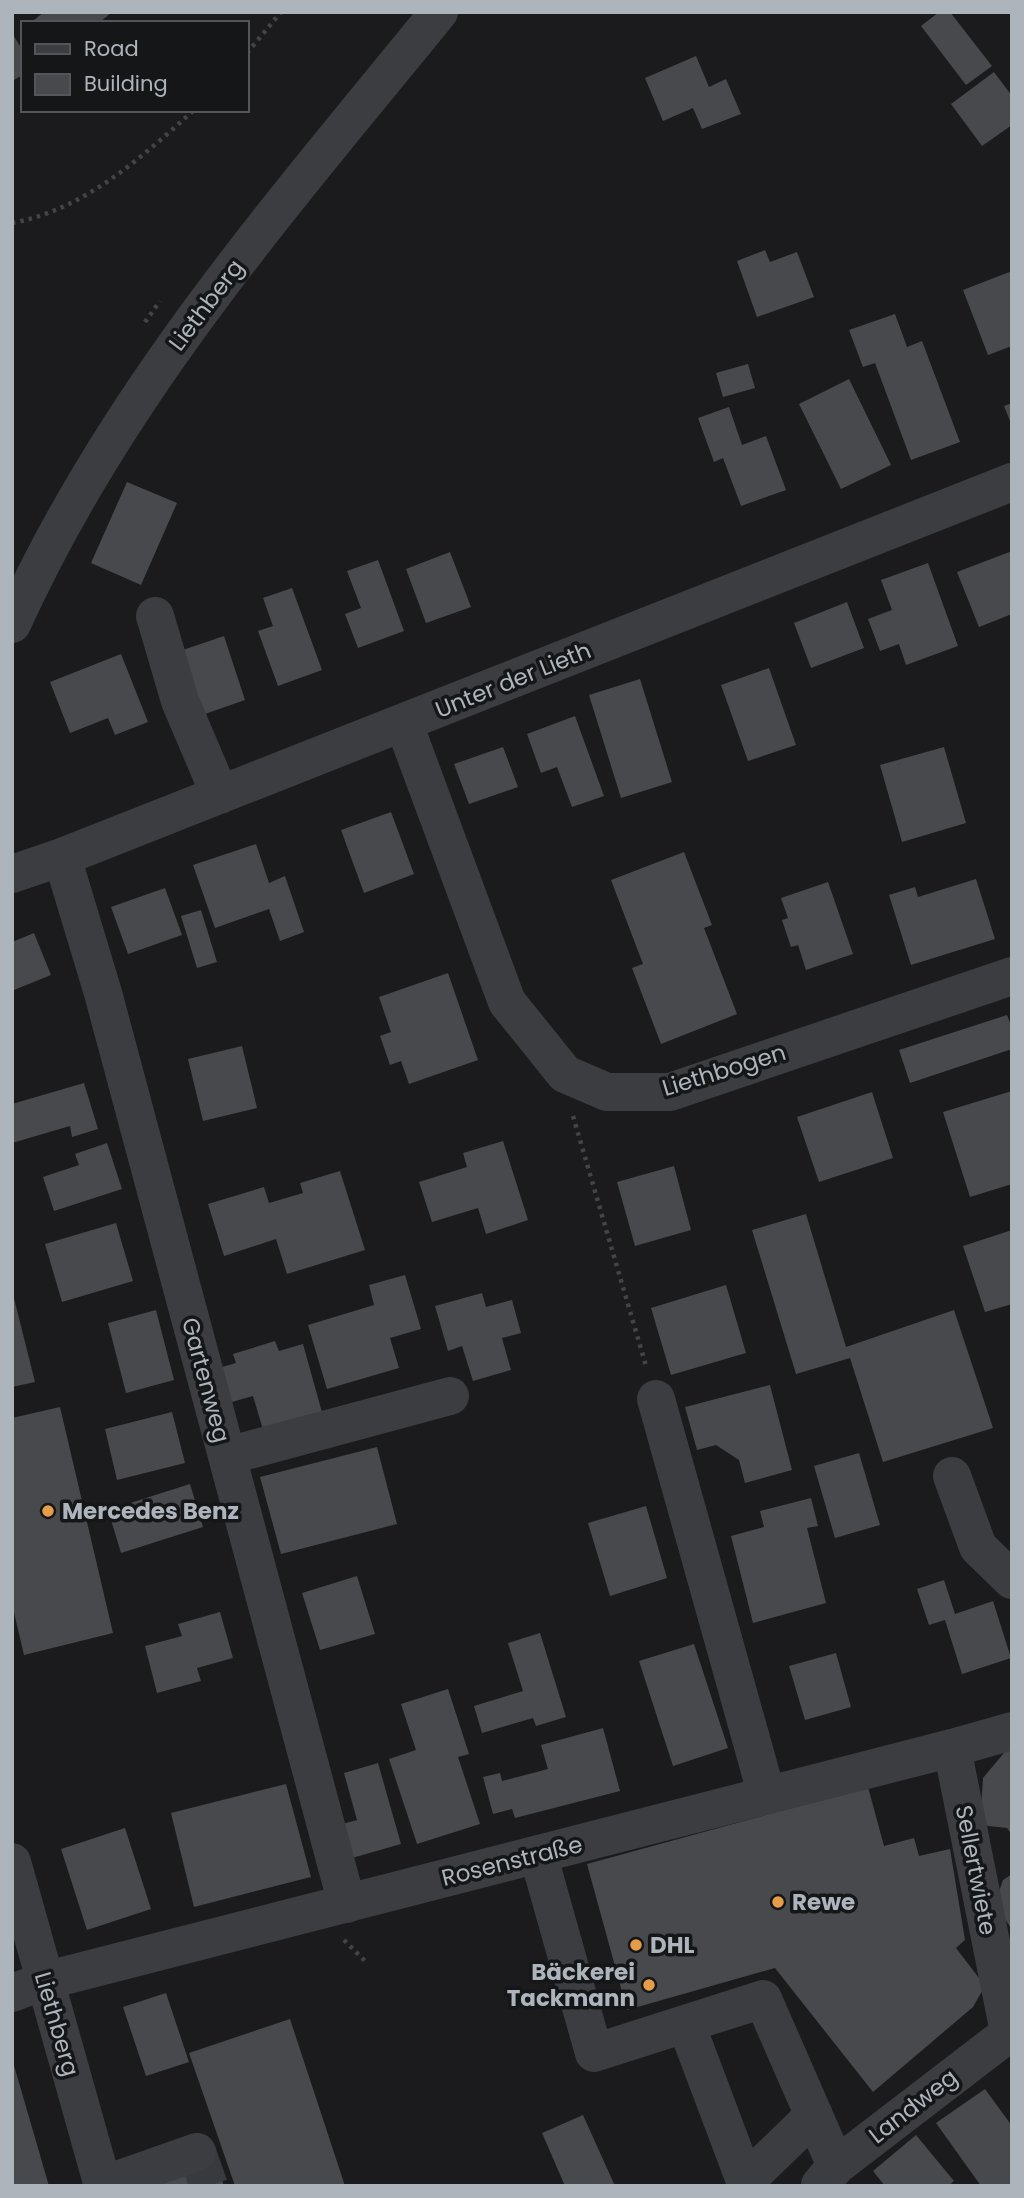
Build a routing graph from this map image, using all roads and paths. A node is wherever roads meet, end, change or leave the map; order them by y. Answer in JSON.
{"nodes":[{"id":1,"x":281,"y":12,"type":"edge"},
{"id":2,"x":439,"y":12,"type":"edge"},
{"id":3,"x":248,"y":52,"type":"edge"},
{"id":4,"x":192,"y":112,"type":"edge"},
{"id":5,"x":12,"y":223,"type":"edge"},
{"id":6,"x":1012,"y":482,"type":"edge"},
{"id":7,"x":155,"y":616,"type":"dead end"},
{"id":8,"x":12,"y":624,"type":"edge"},
{"id":9,"x":404,"y":724,"type":"junction"},
{"id":10,"x":220,"y":795,"type":"junction"},
{"id":11,"x":62,"y":857,"type":"junction"},
{"id":12,"x":12,"y":874,"type":"edge"},
{"id":13,"x":1012,"y":976,"type":"edge"},
{"id":14,"x":565,"y":1073,"type":"junction"},
{"id":15,"x":450,"y":1396,"type":"dead end"},
{"id":16,"x":656,"y":1399,"type":"joint"},
{"id":17,"x":227,"y":1456,"type":"junction"},
{"id":18,"x":952,"y":1476,"type":"dead end"},
{"id":19,"x":1012,"y":1580,"type":"edge"},
{"id":20,"x":1012,"y":1731,"type":"edge"},
{"id":21,"x":952,"y":1748,"type":"junction"},
{"id":22,"x":766,"y":1796,"type":"junction"},
{"id":23,"x":538,"y":1854,"type":"junction"},
{"id":24,"x":12,"y":1862,"type":"edge"},
{"id":25,"x":347,"y":1903,"type":"junction"},
{"id":26,"x":28,"y":1987,"type":"edge"},
{"id":27,"x":686,"y":2024,"type":"junction"},
{"id":28,"x":1011,"y":2031,"type":"edge"},
{"id":29,"x":814,"y":2115,"type":"junction"},
{"id":30,"x":197,"y":2152,"type":"dead end"},
{"id":31,"x":828,"y":2176,"type":"edge"},
{"id":32,"x":746,"y":2184,"type":"edge"},
{"id":33,"x":103,"y":2185,"type":"edge"}],
"edges":[{"from":1,"to":3,"type":"path"},
{"from":2,"to":8,"type":"street","name":"Liethberg"},
{"from":4,"to":5,"type":"path"},
{"from":6,"to":9,"type":"street","name":"Unter der Lieth"},
{"from":7,"to":10,"type":"street"},
{"from":9,"to":10,"type":"street","name":"Unter der Lieth"},
{"from":9,"to":14,"type":"street","name":"Liethbogen"},
{"from":10,"to":11,"type":"street","name":"Unter der Lieth"},
{"from":11,"to":12,"type":"street","name":"Unter der Lieth"},
{"from":11,"to":17,"type":"street","name":"Gartenweg"},
{"from":13,"to":14,"type":"street","name":"Liethbogen"},
{"from":14,"to":16,"type":"path"},
{"from":15,"to":17,"type":"street"},
{"from":16,"to":22,"type":"street"},
{"from":17,"to":25,"type":"street","name":"Gartenweg"},
{"from":18,"to":19,"type":"street"},
{"from":20,"to":21,"type":"street","name":"Rosenstraße"},
{"from":21,"to":22,"type":"street","name":"Rosenstraße"},
{"from":21,"to":28,"type":"street","name":"Sellertwiete"},
{"from":22,"to":23,"type":"street","name":"Rosenstraße"},
{"from":23,"to":25,"type":"street","name":"Rosenstraße"},
{"from":23,"to":27,"type":"street"},
{"from":24,"to":26,"type":"street","name":"Liethberg"},
{"from":25,"to":26,"type":"street","name":"Rosenstraße"},
{"from":26,"to":33,"type":"street","name":"Liethberg"},
{"from":27,"to":29,"type":"street"},
{"from":27,"to":32,"type":"street"},
{"from":28,"to":31,"type":"street","name":"Landweg"},
{"from":29,"to":31,"type":"street"},
{"from":29,"to":32,"type":"street"},
{"from":30,"to":33,"type":"street"}]}
